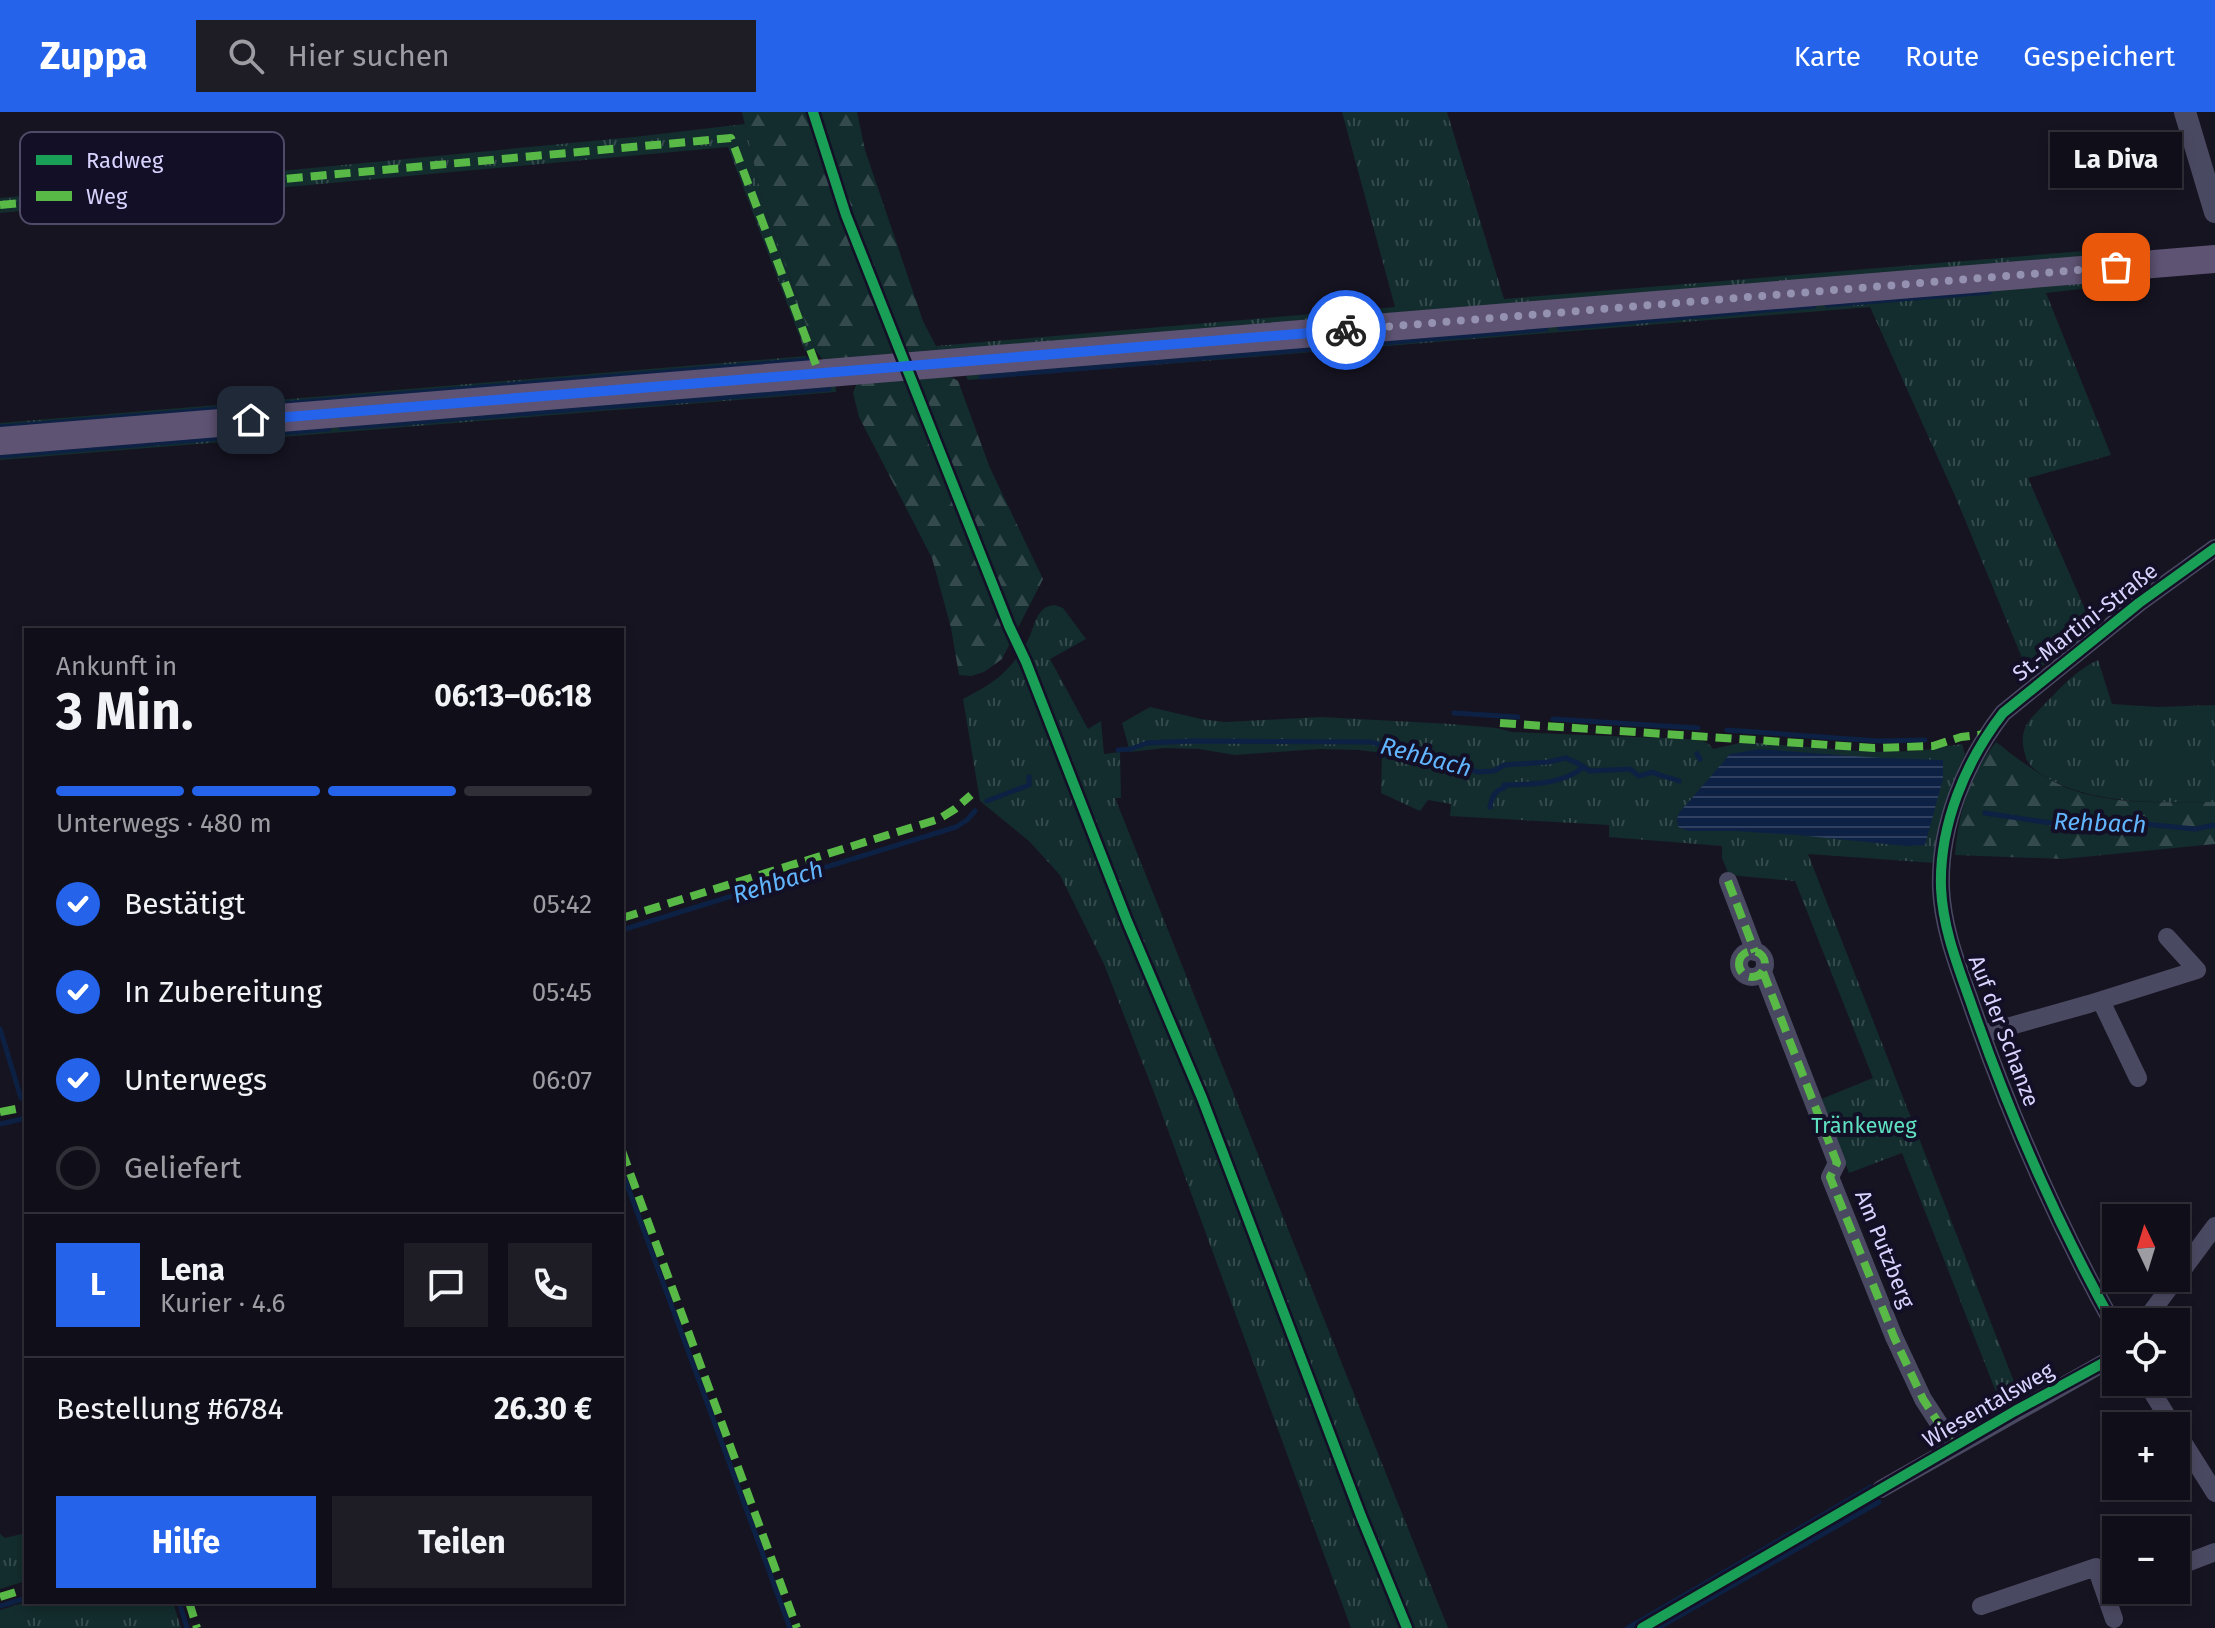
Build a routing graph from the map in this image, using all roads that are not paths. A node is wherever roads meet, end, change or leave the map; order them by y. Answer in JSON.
{"nodes":[{"id":1,"x":2185,"y":112,"type":"edge"},
{"id":2,"x":2215,"y":212,"type":"edge"},
{"id":3,"x":2215,"y":259,"type":"edge"},
{"id":4,"x":0,"y":441,"type":"edge"},
{"id":5,"x":2215,"y":548,"type":"edge"},
{"id":6,"x":1986,"y":734,"type":"joint"},
{"id":7,"x":1728,"y":881,"type":"dead end"},
{"id":8,"x":2167,"y":937,"type":"dead end"},
{"id":9,"x":2101,"y":1001,"type":"junction"},
{"id":10,"x":1982,"y":1034,"type":"junction"},
{"id":11,"x":2138,"y":1078,"type":"dead end"},
{"id":12,"x":2215,"y":1226,"type":"edge"},
{"id":13,"x":2105,"y":1308,"type":"edge"},
{"id":14,"x":2154,"y":1308,"type":"edge"},
{"id":15,"x":2102,"y":1364,"type":"edge"},
{"id":16,"x":1954,"y":1447,"type":"junction"},
{"id":17,"x":2190,"y":1453,"type":"edge"},
{"id":18,"x":1881,"y":1489,"type":"dead end"},
{"id":19,"x":2215,"y":1493,"type":"edge"},
{"id":20,"x":2215,"y":1552,"type":"edge"},
{"id":21,"x":2190,"y":1562,"type":"edge"},
{"id":22,"x":2102,"y":1577,"type":"edge"},
{"id":23,"x":2112,"y":1604,"type":"edge"},
{"id":24,"x":1981,"y":1606,"type":"dead end"},
{"id":25,"x":2114,"y":1619,"type":"dead end"}],
"edges":[{"from":1,"to":2,"type":"street"},
{"from":3,"to":4,"type":"main road"},
{"from":5,"to":6,"type":"street","name":"St.-Martini-Straße"},
{"from":6,"to":10,"type":"street","name":"Auf der Schanze"},
{"from":7,"to":16,"type":"street","name":"Am Putzberg"},
{"from":8,"to":9,"type":"street"},
{"from":9,"to":10,"type":"street"},
{"from":9,"to":11,"type":"street"},
{"from":10,"to":13,"type":"street","name":"Auf der Schanze"},
{"from":12,"to":14,"type":"street"},
{"from":15,"to":16,"type":"street","name":"Wiesentalsweg"},
{"from":16,"to":18,"type":"street","name":"Wiesentalsweg"},
{"from":17,"to":19,"type":"street"},
{"from":20,"to":21,"type":"street"},
{"from":22,"to":24,"type":"street"},
{"from":23,"to":25,"type":"street"}]}
